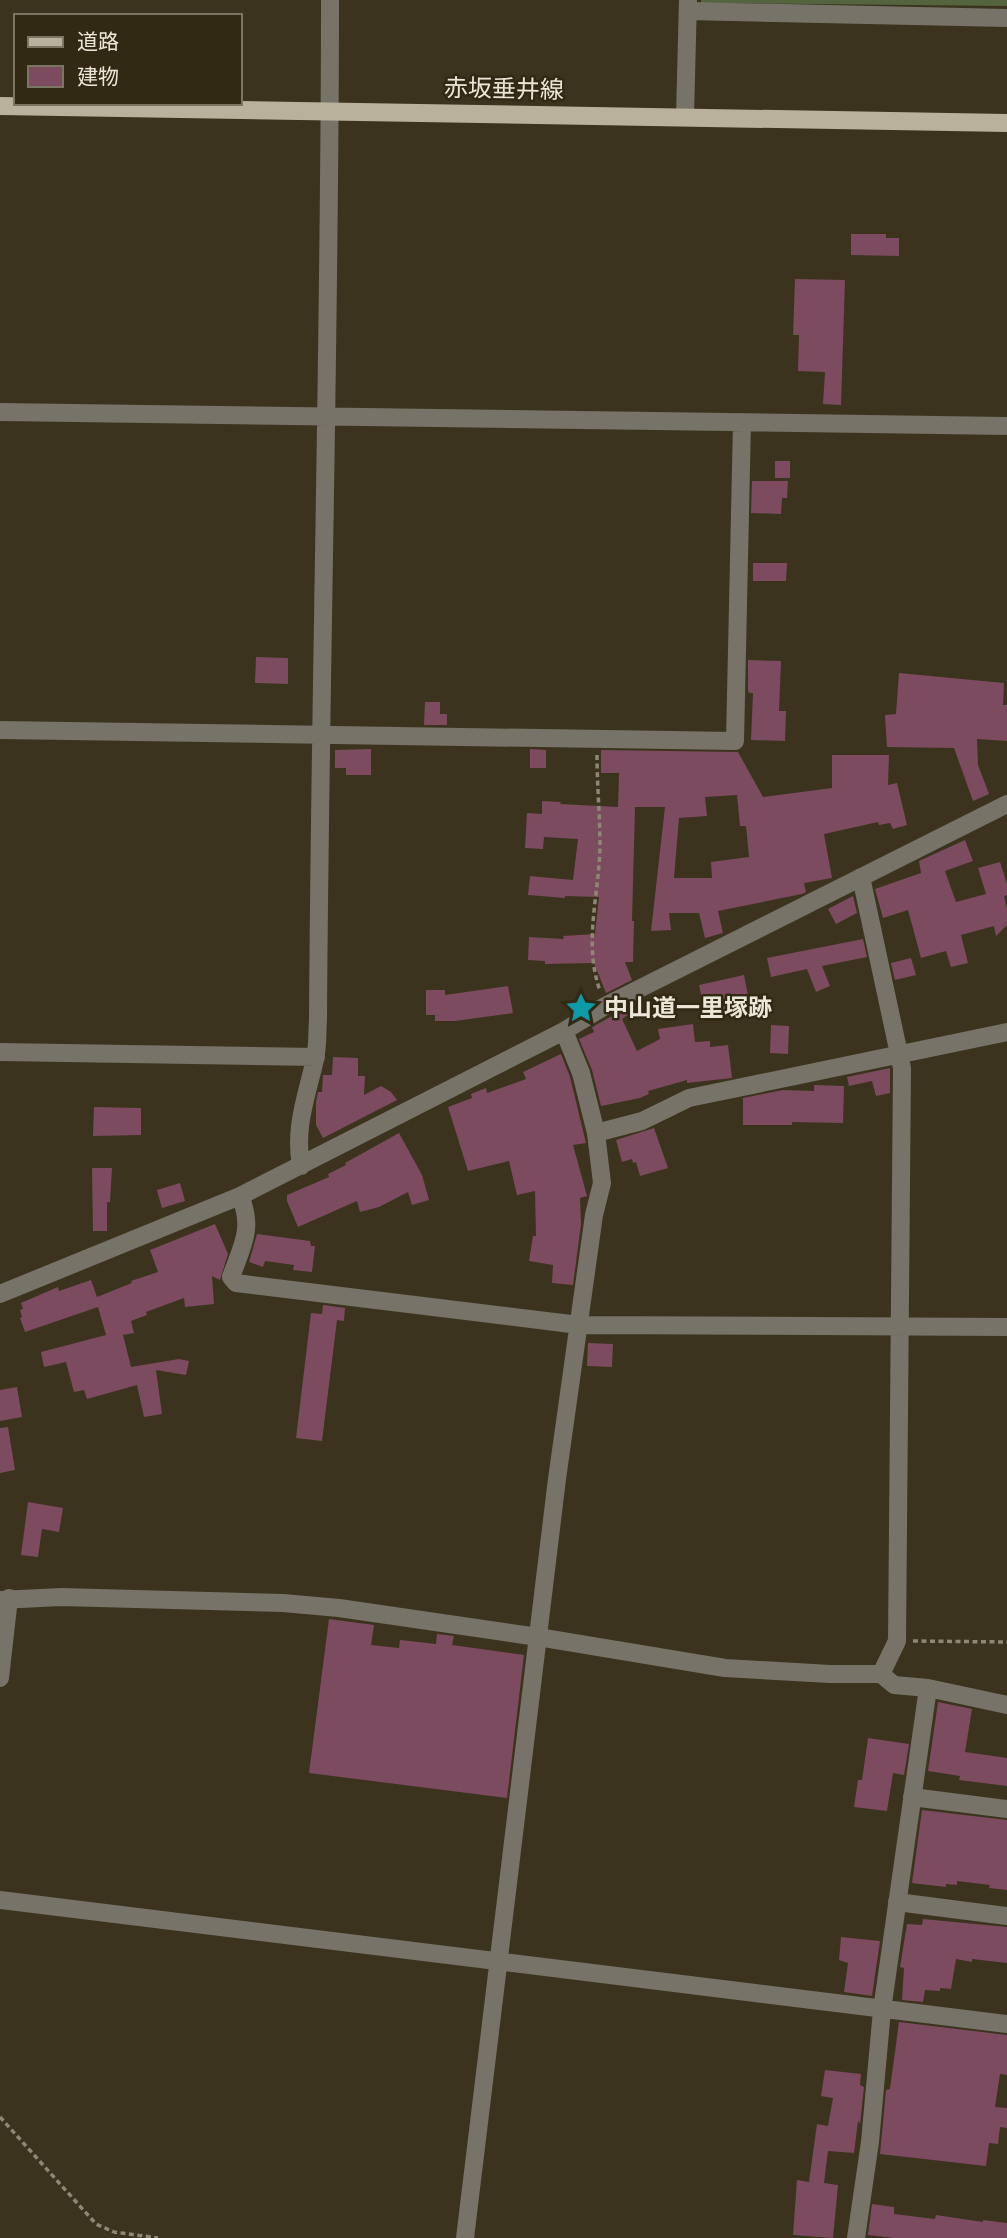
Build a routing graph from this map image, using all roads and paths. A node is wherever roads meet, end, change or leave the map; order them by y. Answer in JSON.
{"nodes":[{"id":1,"x":330,"y":0,"type":"edge"},
{"id":2,"x":688,"y":6,"type":"edge"},
{"id":3,"x":1007,"y":18,"type":"edge"},
{"id":4,"x":0,"y":106,"type":"edge"},
{"id":5,"x":330,"y":112,"type":"junction"},
{"id":6,"x":685,"y":116,"type":"junction"},
{"id":7,"x":1007,"y":123,"type":"edge"},
{"id":8,"x":0,"y":412,"type":"edge"},
{"id":9,"x":327,"y":417,"type":"junction"},
{"id":10,"x":742,"y":422,"type":"junction"},
{"id":11,"x":1007,"y":426,"type":"edge"},
{"id":12,"x":0,"y":730,"type":"edge"},
{"id":13,"x":320,"y":735,"type":"junction"},
{"id":14,"x":597,"y":738,"type":"junction"},
{"id":15,"x":1007,"y":804,"type":"edge"},
{"id":16,"x":861,"y":877,"type":"junction"},
{"id":17,"x":605,"y":1006,"type":"junction"},
{"id":18,"x":564,"y":1031,"type":"junction"},
{"id":19,"x":1007,"y":1032,"type":"edge"},
{"id":20,"x":0,"y":1052,"type":"edge"},
{"id":21,"x":901,"y":1054,"type":"junction"},
{"id":22,"x":316,"y":1057,"type":"junction"},
{"id":23,"x":596,"y":1133,"type":"junction"},
{"id":24,"x":301,"y":1166,"type":"junction"},
{"id":25,"x":240,"y":1196,"type":"junction"},
{"id":26,"x":0,"y":1294,"type":"edge"},
{"id":27,"x":579,"y":1325,"type":"junction"},
{"id":28,"x":900,"y":1326,"type":"junction"},
{"id":29,"x":1007,"y":1327,"type":"edge"},
{"id":30,"x":5,"y":1599,"type":"edge"},
{"id":31,"x":538,"y":1637,"type":"junction"},
{"id":32,"x":897,"y":1641,"type":"junction"},
{"id":33,"x":1007,"y":1642,"type":"edge"},
{"id":34,"x":881,"y":1674,"type":"junction"},
{"id":35,"x":0,"y":1678,"type":"edge"},
{"id":36,"x":928,"y":1688,"type":"junction"},
{"id":37,"x":1007,"y":1705,"type":"edge"},
{"id":38,"x":912,"y":1797,"type":"junction"},
{"id":39,"x":1007,"y":1809,"type":"edge"},
{"id":40,"x":0,"y":1900,"type":"edge"},
{"id":41,"x":897,"y":1902,"type":"junction"},
{"id":42,"x":1007,"y":1916,"type":"edge"},
{"id":43,"x":500,"y":1961,"type":"junction"},
{"id":44,"x":882,"y":2010,"type":"junction"},
{"id":45,"x":1007,"y":2024,"type":"edge"},
{"id":46,"x":0,"y":2117,"type":"edge"},
{"id":47,"x":158,"y":2238,"type":"edge"},
{"id":48,"x":466,"y":2238,"type":"edge"},
{"id":49,"x":856,"y":2238,"type":"edge"}],
"edges":[{"from":1,"to":5,"type":"street"},
{"from":2,"to":3,"type":"street"},
{"from":2,"to":6,"type":"street"},
{"from":4,"to":5,"type":"main road","name":"赤坂垂井線"},
{"from":5,"to":6,"type":"main road","name":"赤坂垂井線"},
{"from":5,"to":9,"type":"street"},
{"from":6,"to":7,"type":"main road","name":"赤坂垂井線"},
{"from":8,"to":9,"type":"street"},
{"from":9,"to":10,"type":"street"},
{"from":9,"to":13,"type":"street"},
{"from":10,"to":11,"type":"street"},
{"from":10,"to":14,"type":"street"},
{"from":12,"to":13,"type":"street"},
{"from":13,"to":14,"type":"street"},
{"from":13,"to":22,"type":"street"},
{"from":14,"to":17,"type":"path"},
{"from":15,"to":16,"type":"street"},
{"from":16,"to":17,"type":"street"},
{"from":16,"to":21,"type":"street"},
{"from":17,"to":18,"type":"street"},
{"from":18,"to":23,"type":"street"},
{"from":18,"to":24,"type":"street"},
{"from":19,"to":21,"type":"street"},
{"from":20,"to":22,"type":"street"},
{"from":21,"to":23,"type":"street"},
{"from":21,"to":28,"type":"street"},
{"from":22,"to":24,"type":"street"},
{"from":23,"to":27,"type":"street"},
{"from":24,"to":25,"type":"street"},
{"from":25,"to":26,"type":"street"},
{"from":25,"to":27,"type":"street"},
{"from":27,"to":28,"type":"street"},
{"from":27,"to":31,"type":"street"},
{"from":28,"to":29,"type":"street"},
{"from":28,"to":32,"type":"street"},
{"from":30,"to":31,"type":"street"},
{"from":30,"to":35,"type":"street"},
{"from":31,"to":34,"type":"street"},
{"from":31,"to":43,"type":"street"},
{"from":32,"to":33,"type":"path"},
{"from":32,"to":34,"type":"street"},
{"from":34,"to":36,"type":"street"},
{"from":36,"to":37,"type":"street"},
{"from":36,"to":38,"type":"street"},
{"from":38,"to":39,"type":"street"},
{"from":38,"to":41,"type":"street"},
{"from":40,"to":43,"type":"street"},
{"from":41,"to":42,"type":"street"},
{"from":41,"to":44,"type":"street"},
{"from":43,"to":44,"type":"street"},
{"from":43,"to":48,"type":"street"},
{"from":44,"to":45,"type":"street"},
{"from":44,"to":49,"type":"street"},
{"from":46,"to":47,"type":"path"}]}
